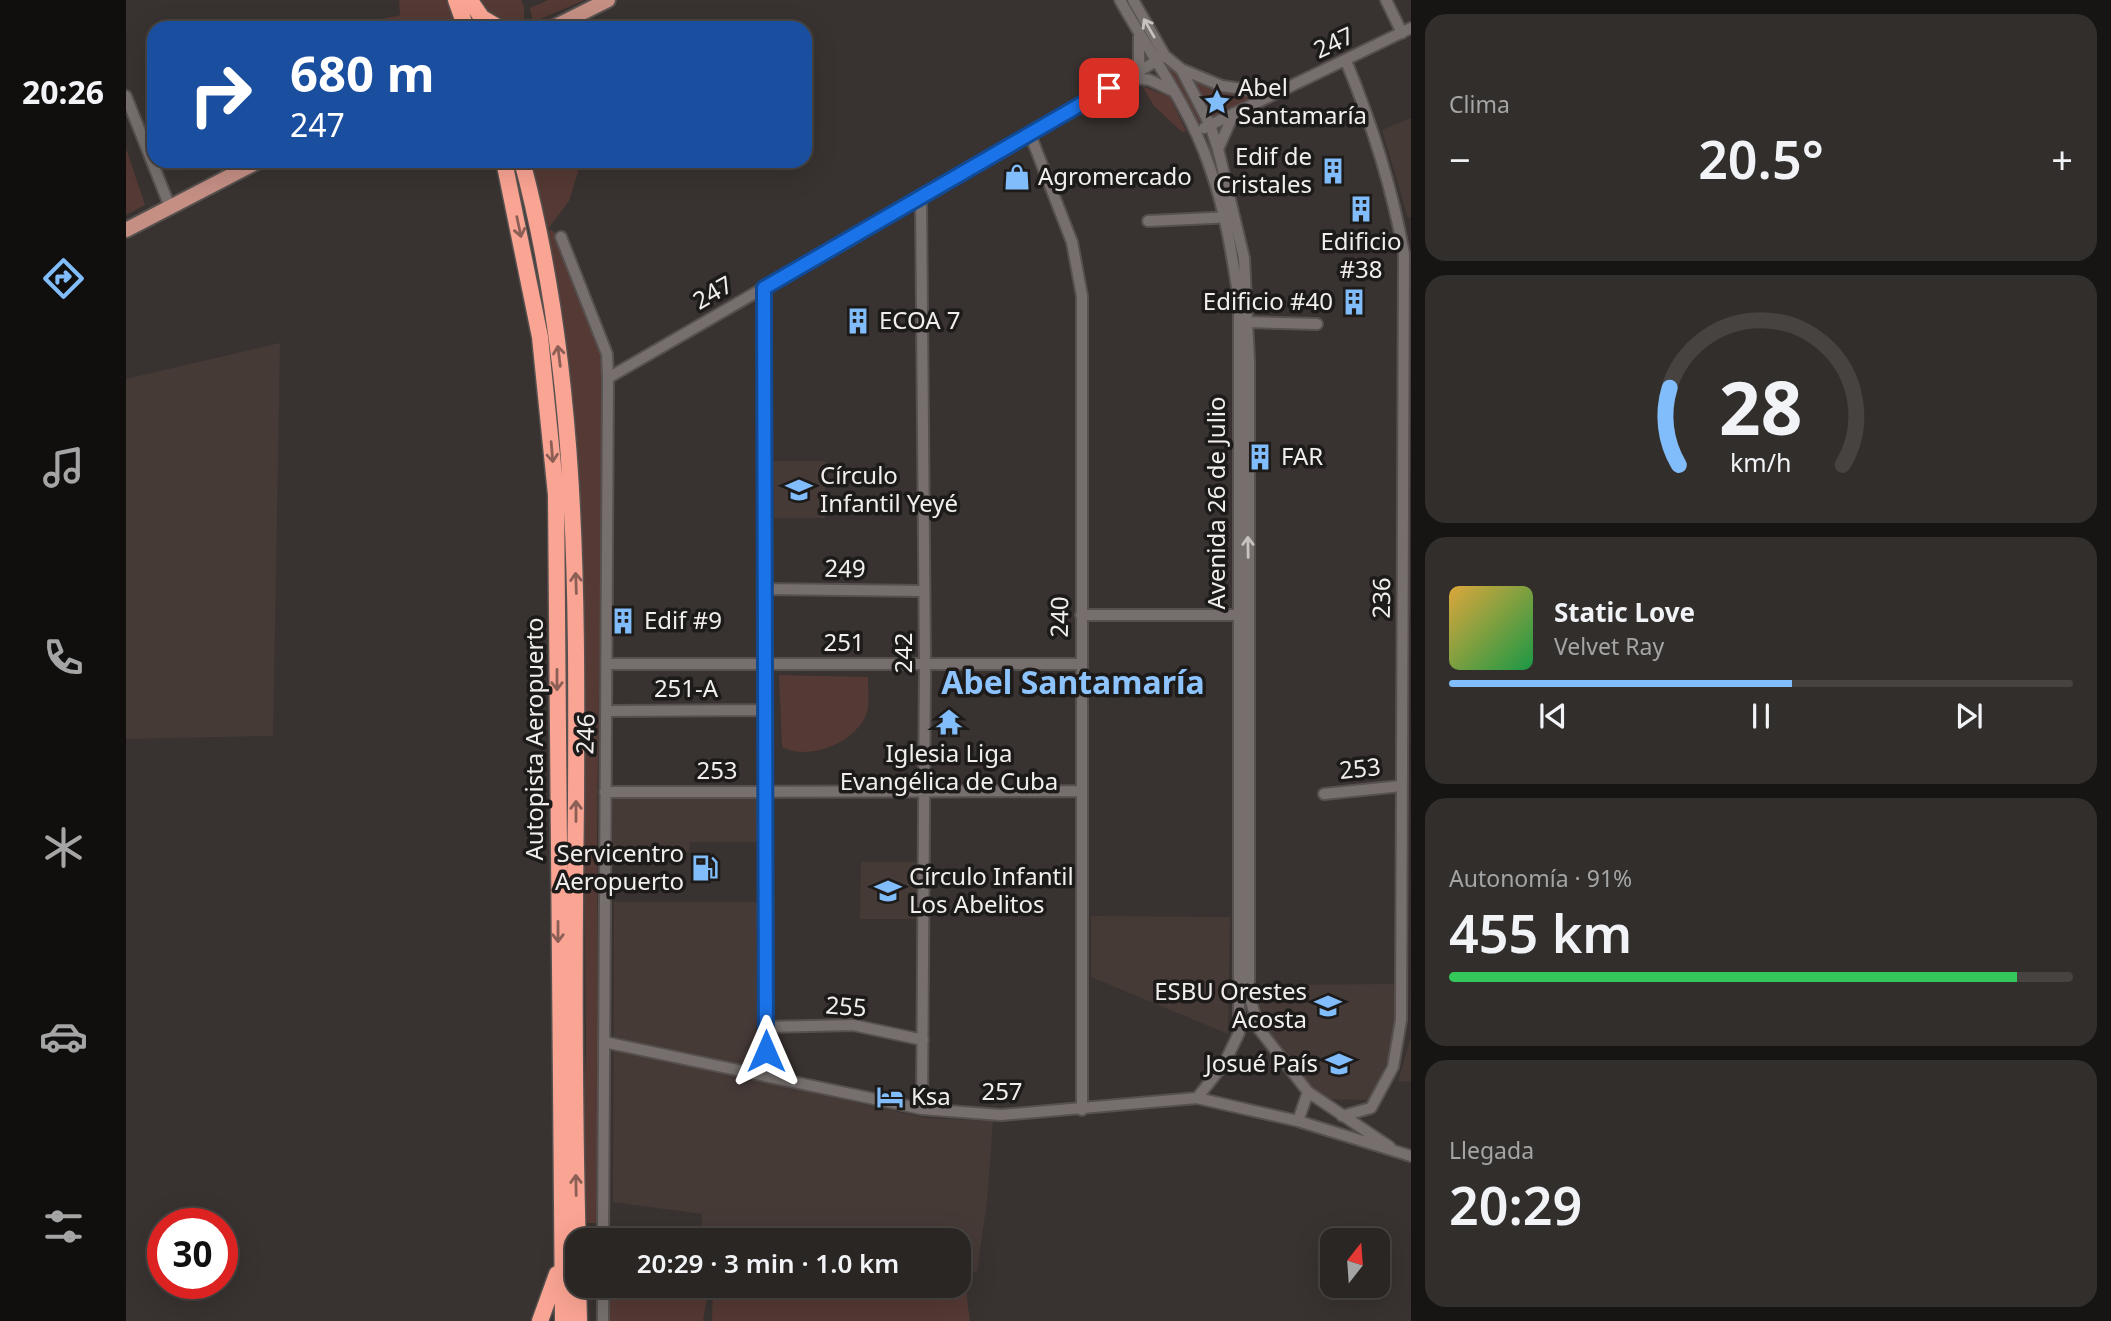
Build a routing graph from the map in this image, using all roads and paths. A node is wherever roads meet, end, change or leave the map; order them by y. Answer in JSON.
{"nodes":[{"id":1,"x":608,"y":0,"type":"edge"},
{"id":2,"x":1120,"y":0,"type":"edge"},
{"id":3,"x":1133,"y":0,"type":"edge"},
{"id":4,"x":1386,"y":0,"type":"edge"},
{"id":5,"x":465,"y":1,"type":"edge"},
{"id":6,"x":464,"y":21,"type":"edge"},
{"id":7,"x":476,"y":21,"type":"edge"},
{"id":8,"x":487,"y":21,"type":"edge"},
{"id":9,"x":566,"y":21,"type":"edge"},
{"id":10,"x":1406,"y":30,"type":"edge"},
{"id":11,"x":1139,"y":34,"type":"junction"},
{"id":12,"x":1160,"y":59,"type":"junction"},
{"id":13,"x":1346,"y":61,"type":"junction"},
{"id":14,"x":1181,"y":69,"type":"junction"},
{"id":15,"x":1129,"y":77,"type":"junction"},
{"id":16,"x":1173,"y":91,"type":"junction"},
{"id":17,"x":1273,"y":94,"type":"junction"},
{"id":18,"x":126,"y":96,"type":"edge"},
{"id":19,"x":1234,"y":112,"type":"junction"},
{"id":20,"x":1210,"y":125,"type":"junction"},
{"id":21,"x":1195,"y":132,"type":"junction"},
{"id":22,"x":1030,"y":134,"type":"junction"},
{"id":23,"x":147,"y":149,"type":"edge"},
{"id":24,"x":1218,"y":149,"type":"junction"},
{"id":25,"x":155,"y":168,"type":"edge"},
{"id":26,"x":245,"y":168,"type":"edge"},
{"id":27,"x":505,"y":168,"type":"edge"},
{"id":28,"x":524,"y":168,"type":"edge"},
{"id":29,"x":921,"y":197,"type":"junction"},
{"id":30,"x":170,"y":207,"type":"junction"},
{"id":31,"x":1231,"y":217,"type":"junction"},
{"id":32,"x":1148,"y":221,"type":"dead end"},
{"id":33,"x":126,"y":230,"type":"edge"},
{"id":34,"x":561,"y":237,"type":"dead end"},
{"id":35,"x":1407,"y":254,"type":"edge"},
{"id":36,"x":764,"y":288,"type":"junction"},
{"id":37,"x":1248,"y":322,"type":"junction"},
{"id":38,"x":1317,"y":324,"type":"dead end"},
{"id":39,"x":608,"y":377,"type":"junction"},
{"id":40,"x":765,"y":589,"type":"junction"},
{"id":41,"x":925,"y":591,"type":"junction"},
{"id":42,"x":1081,"y":615,"type":"junction"},
{"id":43,"x":1243,"y":615,"type":"junction"},
{"id":44,"x":607,"y":664,"type":"junction"},
{"id":45,"x":765,"y":664,"type":"junction"},
{"id":46,"x":925,"y":664,"type":"junction"},
{"id":47,"x":1080,"y":664,"type":"junction"},
{"id":48,"x":765,"y":710,"type":"junction"},
{"id":49,"x":608,"y":711,"type":"junction"},
{"id":50,"x":1401,"y":786,"type":"junction"},
{"id":51,"x":924,"y":791,"type":"junction"},
{"id":52,"x":1081,"y":791,"type":"junction"},
{"id":53,"x":605,"y":792,"type":"junction"},
{"id":54,"x":765,"y":792,"type":"junction"},
{"id":55,"x":1243,"y":794,"type":"junction"},
{"id":56,"x":1324,"y":794,"type":"dead end"},
{"id":57,"x":766,"y":1027,"type":"junction"},
{"id":58,"x":1259,"y":1029,"type":"junction"},
{"id":59,"x":1239,"y":1033,"type":"junction"},
{"id":60,"x":923,"y":1040,"type":"junction"},
{"id":61,"x":604,"y":1042,"type":"junction"},
{"id":62,"x":766,"y":1074,"type":"junction"},
{"id":63,"x":1308,"y":1092,"type":"junction"},
{"id":64,"x":1197,"y":1098,"type":"junction"},
{"id":65,"x":1371,"y":1108,"type":"junction"},
{"id":66,"x":922,"y":1109,"type":"junction"},
{"id":67,"x":1082,"y":1110,"type":"junction"},
{"id":68,"x":1342,"y":1115,"type":"junction"},
{"id":69,"x":1298,"y":1121,"type":"junction"},
{"id":70,"x":1365,"y":1129,"type":"junction"},
{"id":71,"x":1398,"y":1152,"type":"junction"},
{"id":72,"x":1411,"y":1156,"type":"edge"},
{"id":73,"x":563,"y":1226,"type":"junction"},
{"id":74,"x":577,"y":1228,"type":"edge"},
{"id":75,"x":603,"y":1228,"type":"edge"},
{"id":76,"x":578,"y":1298,"type":"edge"},
{"id":77,"x":603,"y":1298,"type":"edge"},
{"id":78,"x":540,"y":1321,"type":"edge"},
{"id":79,"x":563,"y":1321,"type":"edge"},
{"id":80,"x":579,"y":1321,"type":"edge"},
{"id":81,"x":603,"y":1321,"type":"edge"}],
"edges":[{"from":1,"to":9,"type":"main road"},
{"from":2,"to":11,"type":"street","name":"Avenida 26 de Julio"},
{"from":12,"to":3,"type":"street","name":"Avenida 26 de Julio","one_way":true},
{"from":4,"to":10,"type":"street"},
{"from":5,"to":6,"type":"highway"},
{"from":5,"to":7,"type":"highway"},
{"from":5,"to":8,"type":"highway"},
{"from":10,"to":13,"type":"street","name":"247"},
{"from":11,"to":12,"type":"street","name":"Avenida 26 de Julio"},
{"from":11,"to":15,"type":"street"},
{"from":12,"to":14,"type":"street","name":"Avenida 26 de Julio"},
{"from":12,"to":15,"type":"street","name":"247"},
{"from":12,"to":16,"type":"street","name":"Avenida 26 de Julio"},
{"from":13,"to":17,"type":"street","name":"247"},
{"from":13,"to":35,"type":"street","name":"236"},
{"from":14,"to":17,"type":"street"},
{"from":14,"to":20,"type":"street","name":"Avenida 26 de Julio"},
{"from":15,"to":16,"type":"street"},
{"from":15,"to":22,"type":"street","name":"247"},
{"from":16,"to":21,"type":"street","name":"Avenida 26 de Julio"},
{"from":17,"to":19,"type":"street","name":"247"},
{"from":18,"to":23,"type":"street"},
{"from":19,"to":20,"type":"street","name":"247"},
{"from":19,"to":24,"type":"street"},
{"from":20,"to":21,"type":"street","name":"247"},
{"from":20,"to":24,"type":"street","name":"Avenida 26 de Julio"},
{"from":21,"to":31,"type":"street","name":"Avenida 26 de Julio"},
{"from":22,"to":29,"type":"street","name":"247"},
{"from":22,"to":42,"type":"street","name":"240"},
{"from":24,"to":31,"type":"street","name":"Avenida 26 de Julio"},
{"from":25,"to":30,"type":"street"},
{"from":26,"to":30,"type":"main road"},
{"from":27,"to":73,"type":"highway","name":"Autopista Aeropuerto","one_way":true},
{"from":74,"to":28,"type":"highway","name":"Autopista Aeropuerto","one_way":true},
{"from":29,"to":36,"type":"street","name":"247"},
{"from":29,"to":41,"type":"street","name":"242"},
{"from":30,"to":33,"type":"main road"},
{"from":31,"to":32,"type":"street"},
{"from":31,"to":37,"type":"street","name":"Avenida 26 de Julio"},
{"from":31,"to":43,"type":"street","name":"Avenida 26 de Julio"},
{"from":34,"to":39,"type":"street","name":"246"},
{"from":35,"to":50,"type":"street","name":"236"},
{"from":36,"to":39,"type":"street","name":"247"},
{"from":36,"to":40,"type":"street"},
{"from":37,"to":38,"type":"street"},
{"from":43,"to":37,"type":"street","name":"Avenida 26 de Julio","one_way":true},
{"from":39,"to":44,"type":"street","name":"246"},
{"from":40,"to":41,"type":"street","name":"249"},
{"from":40,"to":45,"type":"street"},
{"from":41,"to":46,"type":"street","name":"242"},
{"from":42,"to":43,"type":"street"},
{"from":42,"to":47,"type":"street","name":"240"},
{"from":43,"to":55,"type":"street","name":"Avenida 26 de Julio"},
{"from":44,"to":45,"type":"street","name":"251"},
{"from":44,"to":49,"type":"street","name":"246"},
{"from":45,"to":46,"type":"street","name":"251"},
{"from":45,"to":48,"type":"street"},
{"from":46,"to":47,"type":"street","name":"251"},
{"from":46,"to":51,"type":"street","name":"242"},
{"from":47,"to":52,"type":"street","name":"240"},
{"from":48,"to":49,"type":"street","name":"251-A"},
{"from":48,"to":54,"type":"street"},
{"from":49,"to":53,"type":"street","name":"246"},
{"from":50,"to":56,"type":"street","name":"253"},
{"from":50,"to":65,"type":"street","name":"236"},
{"from":51,"to":52,"type":"street","name":"253"},
{"from":51,"to":54,"type":"street","name":"253"},
{"from":51,"to":60,"type":"street","name":"242"},
{"from":52,"to":67,"type":"street","name":"240"},
{"from":53,"to":54,"type":"street","name":"253"},
{"from":53,"to":61,"type":"street","name":"246"},
{"from":54,"to":57,"type":"street"},
{"from":55,"to":58,"type":"street","name":"Avenida 26 de Julio"},
{"from":55,"to":59,"type":"street","name":"Avenida 26 de Julio"},
{"from":57,"to":60,"type":"street","name":"255"},
{"from":57,"to":62,"type":"street"},
{"from":58,"to":59,"type":"street"},
{"from":58,"to":63,"type":"street","name":"Avenida 26 de Julio"},
{"from":59,"to":64,"type":"street","name":"Avenida 26 de Julio"},
{"from":60,"to":66,"type":"street","name":"242"},
{"from":61,"to":62,"type":"street","name":"257"},
{"from":61,"to":75,"type":"street","name":"246"},
{"from":62,"to":66,"type":"street","name":"257"},
{"from":63,"to":68,"type":"street","name":"Avenida 26 de Julio"},
{"from":63,"to":69,"type":"street"},
{"from":64,"to":67,"type":"street","name":"257"},
{"from":64,"to":69,"type":"street","name":"257"},
{"from":65,"to":68,"type":"street"},
{"from":65,"to":70,"type":"street","name":"236"},
{"from":66,"to":67,"type":"street","name":"257"},
{"from":68,"to":70,"type":"street","name":"257"},
{"from":69,"to":71,"type":"street","name":"257"},
{"from":70,"to":71,"type":"street","name":"257"},
{"from":71,"to":72,"type":"street","name":"257"},
{"from":73,"to":78,"type":"highway"},
{"from":73,"to":79,"type":"highway","name":"Autopista Aeropuerto"},
{"from":76,"to":80,"type":"highway"},
{"from":77,"to":81,"type":"street"}]}
